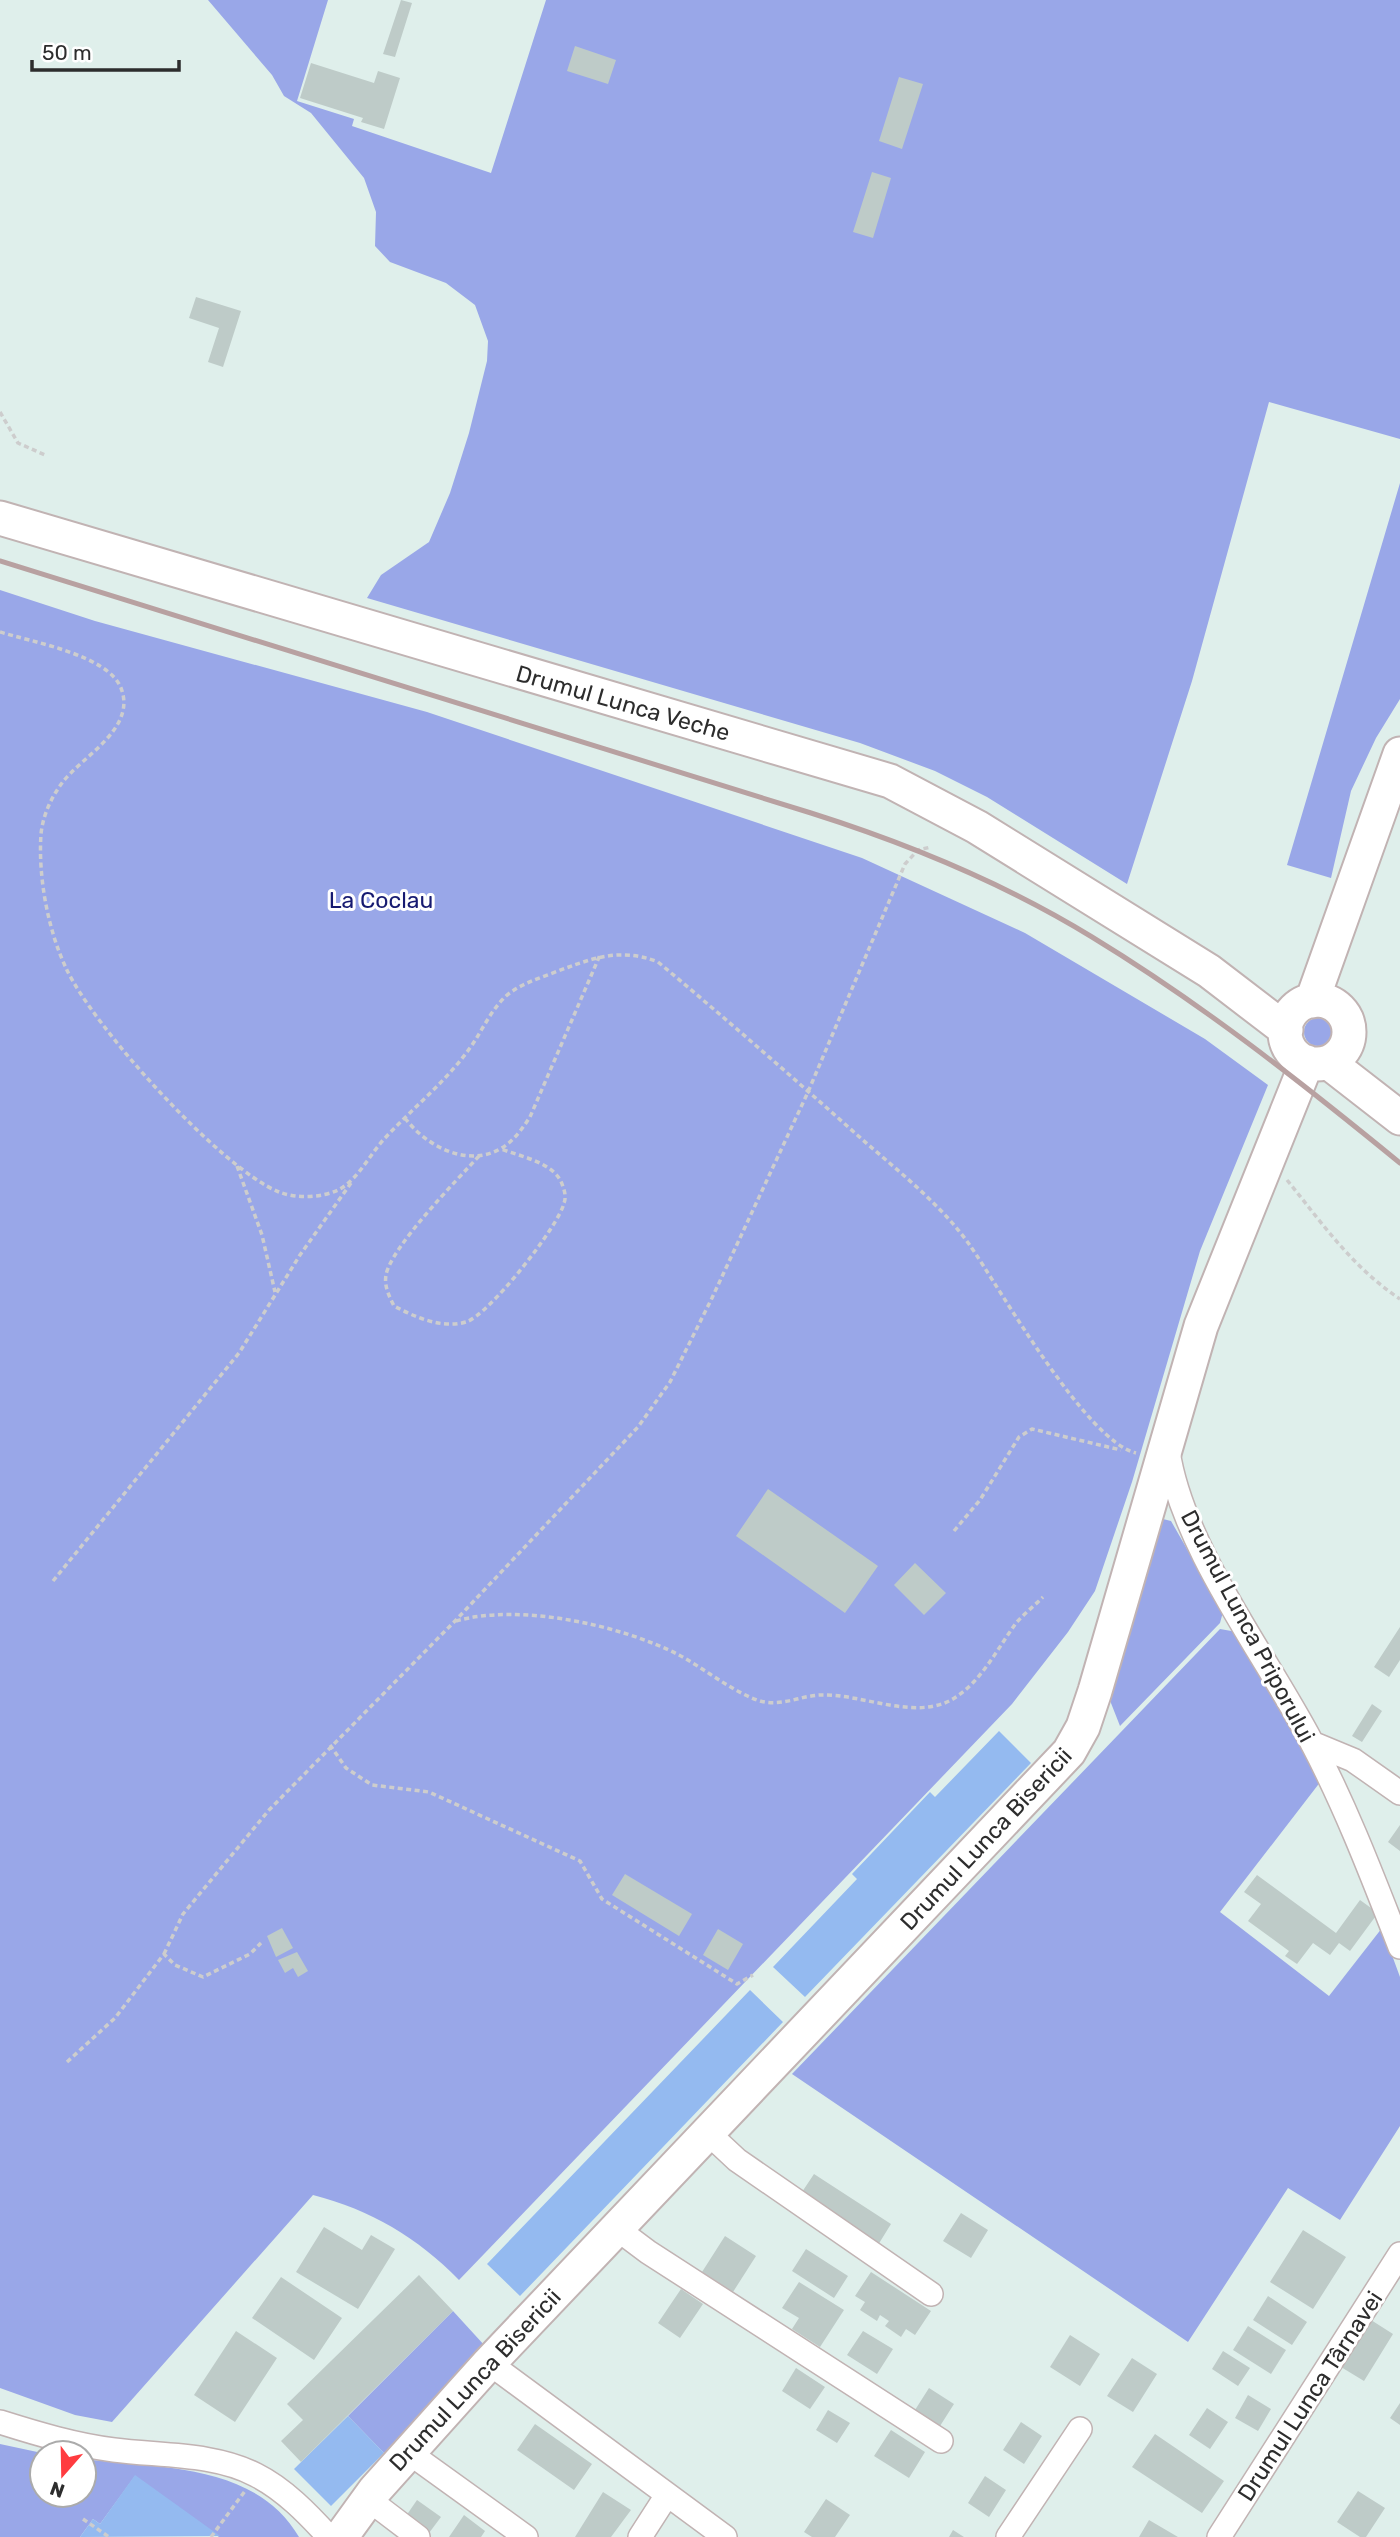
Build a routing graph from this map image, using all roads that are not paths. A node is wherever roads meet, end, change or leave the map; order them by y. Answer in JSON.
{"nodes":[{"id":1,"x":0,"y":519,"type":"edge"},
{"id":2,"x":1400,"y":754,"type":"edge"},
{"id":3,"x":1308,"y":1012,"type":"junction"},
{"id":4,"x":1327,"y":1056,"type":"junction"},
{"id":5,"x":1400,"y":1108,"type":"edge"},
{"id":6,"x":1400,"y":1118,"type":"edge"},
{"id":7,"x":1166,"y":1440,"type":"junction"},
{"id":8,"x":1312,"y":1743,"type":"junction"},
{"id":9,"x":1400,"y":1793,"type":"edge"},
{"id":10,"x":1400,"y":1947,"type":"edge"},
{"id":11,"x":707,"y":2132,"type":"junction"},
{"id":12,"x":616,"y":2228,"type":"junction"},
{"id":13,"x":1400,"y":2254,"type":"edge"},
{"id":14,"x":930,"y":2294,"type":"dead end"},
{"id":15,"x":489,"y":2363,"type":"junction"},
{"id":16,"x":0,"y":2422,"type":"edge"},
{"id":17,"x":1080,"y":2429,"type":"dead end"},
{"id":18,"x":941,"y":2441,"type":"dead end"},
{"id":19,"x":408,"y":2452,"type":"junction"},
{"id":20,"x":667,"y":2495,"type":"junction"},
{"id":21,"x":368,"y":2499,"type":"junction"},
{"id":22,"x":329,"y":2537,"type":"edge"},
{"id":23,"x":341,"y":2537,"type":"edge"},
{"id":24,"x":418,"y":2537,"type":"edge"},
{"id":25,"x":526,"y":2537,"type":"edge"},
{"id":26,"x":640,"y":2537,"type":"edge"},
{"id":27,"x":725,"y":2537,"type":"edge"},
{"id":28,"x":1008,"y":2537,"type":"edge"},
{"id":29,"x":1219,"y":2537,"type":"edge"}],
"edges":[{"from":1,"to":3,"type":"street","name":"Drumul Lunca Veche"},
{"from":2,"to":3,"type":"street"},
{"from":3,"to":4,"type":"street"},
{"from":3,"to":4,"type":"street"},
{"from":4,"to":5,"type":"street"},
{"from":4,"to":6,"type":"street"},
{"from":4,"to":7,"type":"street","name":"Drumul Lunca Priporului"},
{"from":7,"to":8,"type":"street","name":"Drumul Lunca Priporului"},
{"from":7,"to":11,"type":"street","name":"Drumul Lunca Bisericii"},
{"from":8,"to":9,"type":"street"},
{"from":8,"to":10,"type":"street","name":"Drumul Lunca Priporului"},
{"from":11,"to":12,"type":"street","name":"Drumul Lunca Bisericii"},
{"from":11,"to":14,"type":"street"},
{"from":12,"to":15,"type":"street","name":"Drumul Lunca Bisericii"},
{"from":12,"to":18,"type":"street"},
{"from":13,"to":29,"type":"street","name":"Drumul Lunca Târnavei"},
{"from":15,"to":19,"type":"street","name":"Drumul Lunca Bisericii"},
{"from":15,"to":20,"type":"street"},
{"from":16,"to":22,"type":"street"},
{"from":17,"to":28,"type":"street"},
{"from":19,"to":21,"type":"street","name":"Drumul Lunca Bisericii"},
{"from":19,"to":25,"type":"street"},
{"from":20,"to":26,"type":"street"},
{"from":20,"to":27,"type":"street"},
{"from":21,"to":23,"type":"street","name":"Drumul Lunca Bisericii"},
{"from":21,"to":24,"type":"street"}]}
